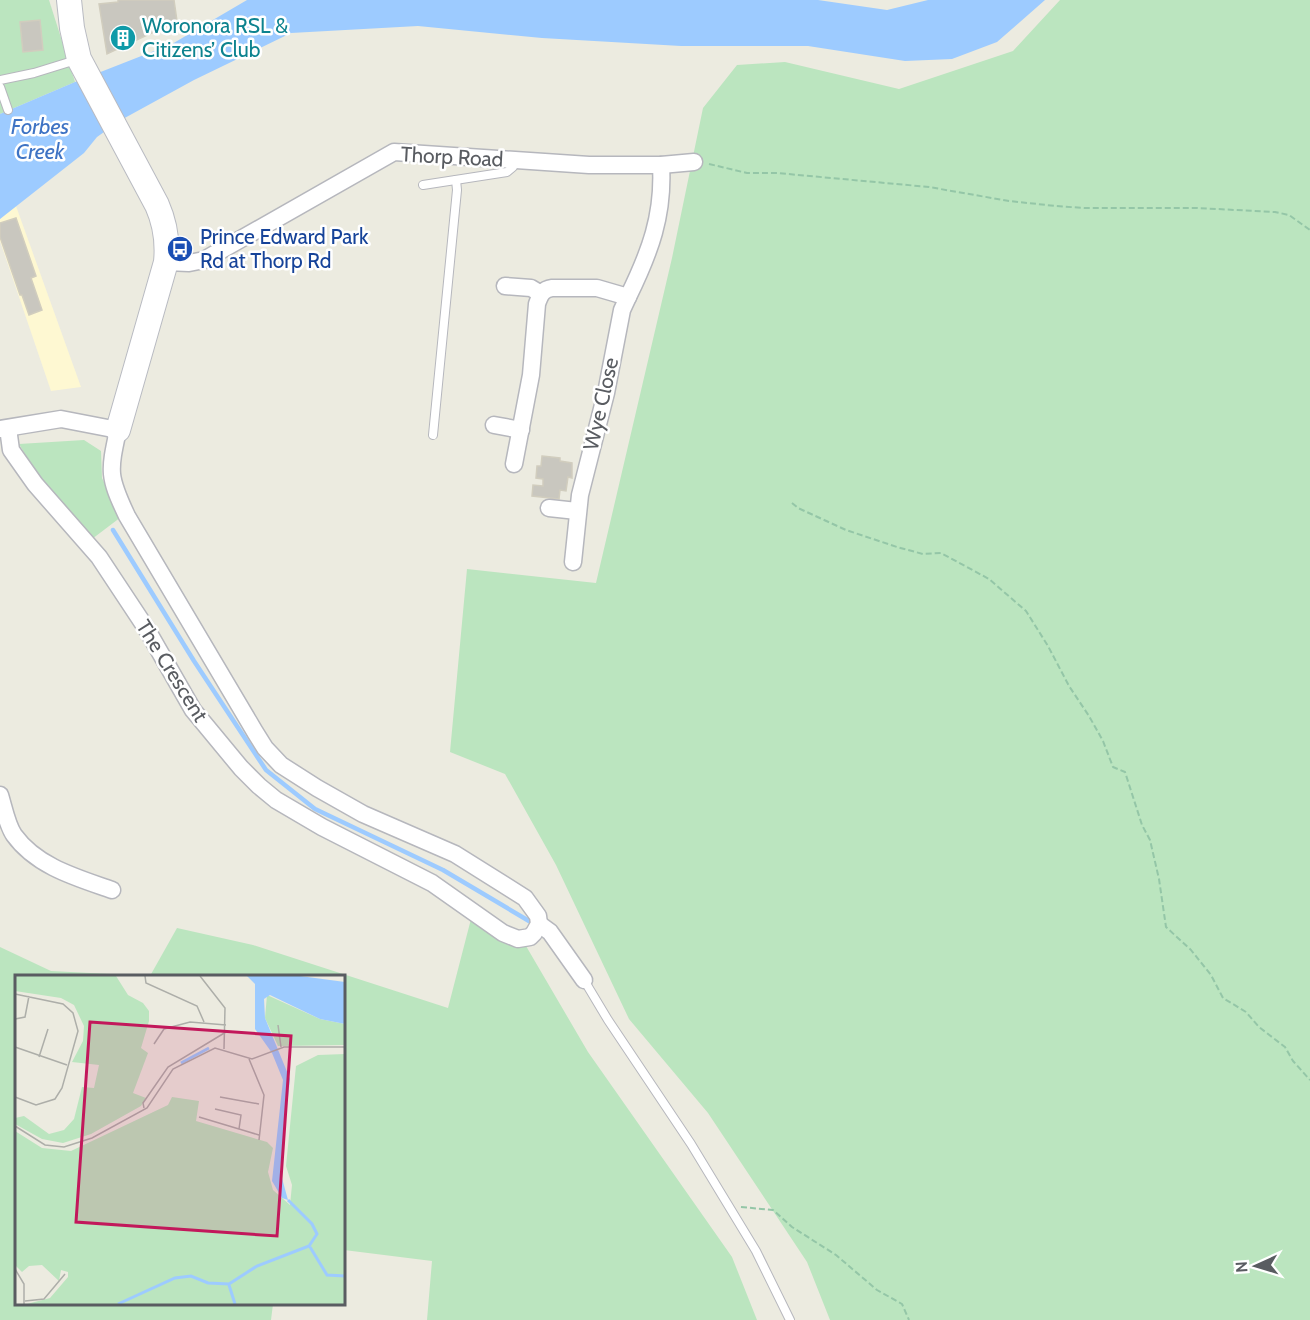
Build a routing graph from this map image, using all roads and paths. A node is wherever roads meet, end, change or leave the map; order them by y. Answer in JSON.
{"nodes":[{"id":1,"x":69,"y":0,"type":"edge"},
{"id":2,"x":83,"y":66,"type":"junction"},
{"id":3,"x":0,"y":80,"type":"edge"},
{"id":4,"x":0,"y":87,"type":"edge"},
{"id":5,"x":8,"y":110,"type":"dead end"},
{"id":6,"x":515,"y":160,"type":"junction"},
{"id":7,"x":694,"y":162,"type":"joint"},
{"id":8,"x":661,"y":165,"type":"junction"},
{"id":9,"x":456,"y":180,"type":"junction"},
{"id":10,"x":423,"y":185,"type":"dead end"},
{"id":11,"x":1310,"y":230,"type":"edge"},
{"id":12,"x":166,"y":262,"type":"junction"},
{"id":13,"x":505,"y":286,"type":"dead end"},
{"id":14,"x":541,"y":294,"type":"junction"},
{"id":15,"x":628,"y":297,"type":"junction"},
{"id":16,"x":494,"y":425,"type":"dead end"},
{"id":17,"x":4,"y":429,"type":"edge"},
{"id":18,"x":118,"y":430,"type":"junction"},
{"id":19,"x":521,"y":430,"type":"junction"},
{"id":20,"x":433,"y":435,"type":"dead end"},
{"id":21,"x":514,"y":464,"type":"dead end"},
{"id":22,"x":792,"y":503,"type":"dead end"},
{"id":23,"x":549,"y":508,"type":"dead end"},
{"id":24,"x":578,"y":511,"type":"junction"},
{"id":25,"x":573,"y":562,"type":"dead end"},
{"id":26,"x":0,"y":795,"type":"edge"},
{"id":27,"x":7,"y":838,"type":"edge"},
{"id":28,"x":112,"y":890,"type":"dead end"},
{"id":29,"x":539,"y":924,"type":"junction"},
{"id":30,"x":584,"y":980,"type":"joint"},
{"id":31,"x":1310,"y":1080,"type":"edge"},
{"id":32,"x":730,"y":1207,"type":"junction"},
{"id":33,"x":790,"y":1320,"type":"edge"},
{"id":34,"x":909,"y":1320,"type":"edge"}],
"edges":[{"from":1,"to":2,"type":"street"},
{"from":2,"to":3,"type":"lane"},
{"from":2,"to":12,"type":"street"},
{"from":4,"to":5,"type":"lane"},
{"from":6,"to":8,"type":"street","name":"Thorp Road"},
{"from":6,"to":9,"type":"lane"},
{"from":6,"to":12,"type":"street","name":"Thorp Road"},
{"from":7,"to":8,"type":"street","name":"Thorp Road"},
{"from":7,"to":11,"type":"path"},
{"from":8,"to":15,"type":"street","name":"Wye Close"},
{"from":9,"to":10,"type":"lane"},
{"from":9,"to":20,"type":"lane"},
{"from":12,"to":18,"type":"street"},
{"from":13,"to":14,"type":"street"},
{"from":14,"to":15,"type":"street"},
{"from":14,"to":19,"type":"street"},
{"from":15,"to":24,"type":"street","name":"Wye Close"},
{"from":16,"to":19,"type":"street"},
{"from":17,"to":18,"type":"street"},
{"from":17,"to":29,"type":"street","name":"The Crescent"},
{"from":18,"to":29,"type":"street","name":"The Crescent"},
{"from":19,"to":21,"type":"street"},
{"from":22,"to":31,"type":"path"},
{"from":23,"to":24,"type":"street"},
{"from":24,"to":25,"type":"street","name":"Wye Close"},
{"from":26,"to":27,"type":"street"},
{"from":27,"to":28,"type":"street"},
{"from":29,"to":30,"type":"street","name":"The Crescent"},
{"from":30,"to":32,"type":"lane"},
{"from":32,"to":33,"type":"lane"},
{"from":32,"to":34,"type":"path"}]}
